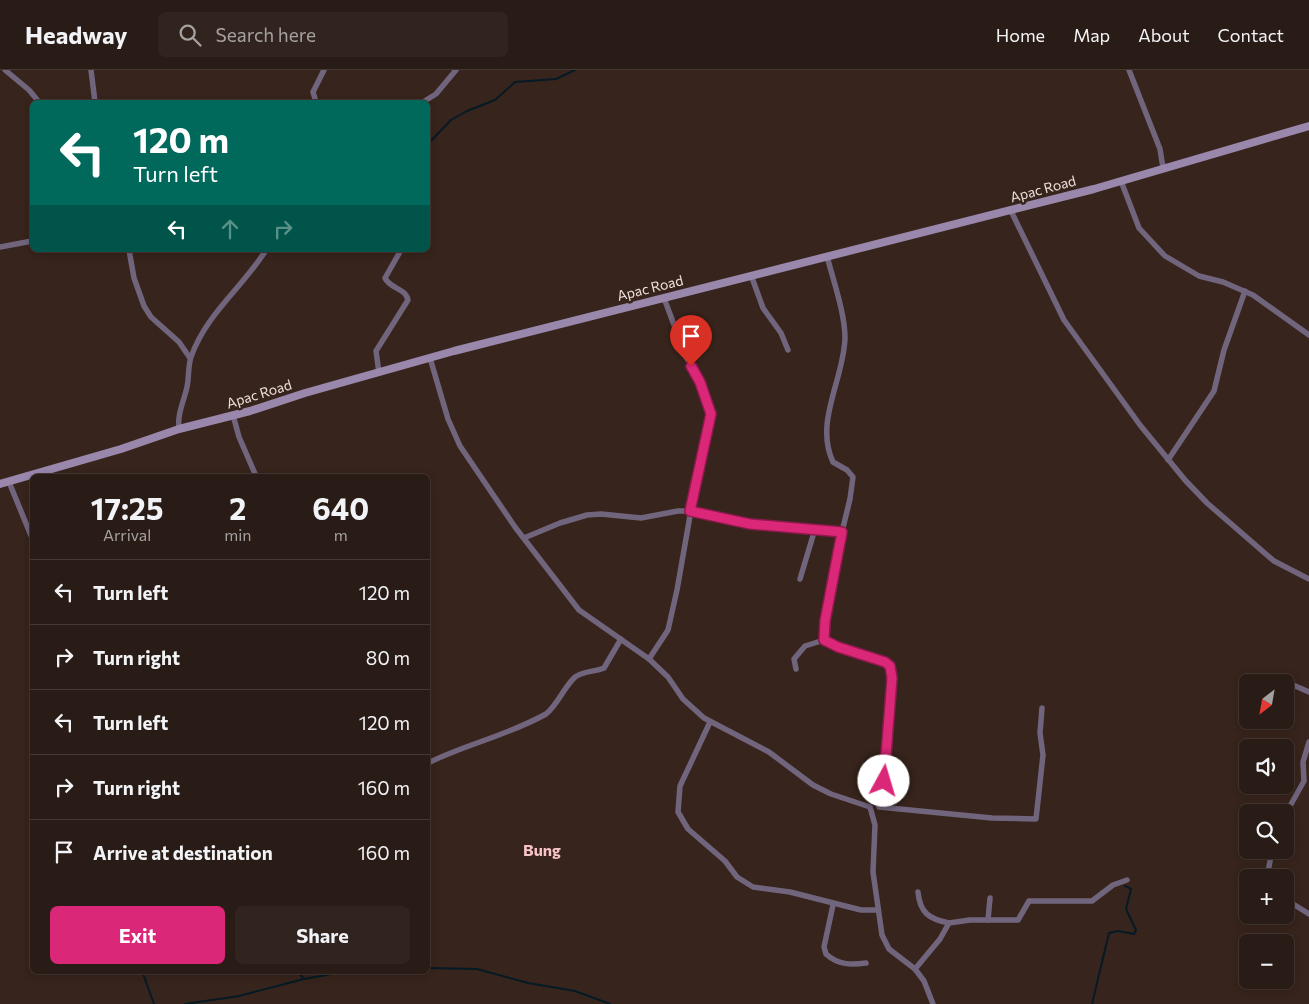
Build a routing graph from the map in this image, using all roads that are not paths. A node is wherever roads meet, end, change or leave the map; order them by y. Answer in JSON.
{"nodes":[{"id":1,"x":5,"y":70,"type":"edge"},
{"id":2,"x":91,"y":70,"type":"edge"},
{"id":3,"x":324,"y":70,"type":"edge"},
{"id":4,"x":456,"y":70,"type":"edge"},
{"id":5,"x":1129,"y":70,"type":"edge"},
{"id":6,"x":37,"y":100,"type":"edge"},
{"id":7,"x":95,"y":100,"type":"edge"},
{"id":8,"x":315,"y":100,"type":"edge"},
{"id":9,"x":426,"y":100,"type":"edge"},
{"id":10,"x":1309,"y":126,"type":"edge"},
{"id":11,"x":1163,"y":168,"type":"junction"},
{"id":12,"x":1121,"y":182,"type":"junction"},
{"id":13,"x":1011,"y":211,"type":"junction"},
{"id":14,"x":30,"y":240,"type":"edge"},
{"id":15,"x":0,"y":247,"type":"edge"},
{"id":16,"x":129,"y":252,"type":"edge"},
{"id":17,"x":265,"y":252,"type":"edge"},
{"id":18,"x":400,"y":252,"type":"edge"},
{"id":19,"x":827,"y":256,"type":"junction"},
{"id":20,"x":751,"y":275,"type":"junction"},
{"id":21,"x":1245,"y":291,"type":"junction"},
{"id":22,"x":664,"y":298,"type":"junction"},
{"id":23,"x":1309,"y":335,"type":"edge"},
{"id":24,"x":788,"y":350,"type":"dead end"},
{"id":25,"x":190,"y":358,"type":"junction"},
{"id":26,"x":430,"y":358,"type":"junction"},
{"id":27,"x":379,"y":373,"type":"junction"},
{"id":28,"x":233,"y":415,"type":"junction"},
{"id":29,"x":180,"y":429,"type":"junction"},
{"id":30,"x":1168,"y":460,"type":"junction"},
{"id":31,"x":36,"y":474,"type":"edge"},
{"id":32,"x":255,"y":474,"type":"edge"},
{"id":33,"x":30,"y":476,"type":"edge"},
{"id":34,"x":9,"y":482,"type":"junction"},
{"id":35,"x":0,"y":484,"type":"edge"},
{"id":36,"x":690,"y":511,"type":"junction"},
{"id":37,"x":815,"y":529,"type":"junction"},
{"id":38,"x":842,"y":532,"type":"junction"},
{"id":39,"x":30,"y":533,"type":"edge"},
{"id":40,"x":524,"y":538,"type":"junction"},
{"id":41,"x":800,"y":578,"type":"dead end"},
{"id":42,"x":1309,"y":580,"type":"edge"},
{"id":43,"x":621,"y":639,"type":"junction"},
{"id":44,"x":824,"y":640,"type":"junction"},
{"id":45,"x":649,"y":659,"type":"junction"},
{"id":46,"x":796,"y":669,"type":"dead end"},
{"id":47,"x":1294,"y":685,"type":"edge"},
{"id":48,"x":1309,"y":692,"type":"edge"},
{"id":49,"x":1042,"y":708,"type":"dead end"},
{"id":50,"x":710,"y":722,"type":"junction"},
{"id":51,"x":1309,"y":742,"type":"edge"},
{"id":52,"x":430,"y":762,"type":"edge"},
{"id":53,"x":1291,"y":804,"type":"edge"},
{"id":54,"x":870,"y":807,"type":"junction"},
{"id":55,"x":880,"y":807,"type":"junction"},
{"id":56,"x":1127,"y":880,"type":"dead end"},
{"id":57,"x":918,"y":892,"type":"dead end"},
{"id":58,"x":990,"y":898,"type":"dead end"},
{"id":59,"x":833,"y":905,"type":"junction"},
{"id":60,"x":1294,"y":905,"type":"edge"},
{"id":61,"x":878,"y":910,"type":"junction"},
{"id":62,"x":1309,"y":914,"type":"edge"},
{"id":63,"x":988,"y":920,"type":"junction"},
{"id":64,"x":949,"y":923,"type":"junction"},
{"id":65,"x":866,"y":963,"type":"dead end"},
{"id":66,"x":915,"y":969,"type":"junction"},
{"id":67,"x":933,"y":1004,"type":"edge"}],
"edges":[{"from":1,"to":6,"type":"street"},
{"from":2,"to":7,"type":"street"},
{"from":3,"to":8,"type":"street"},
{"from":4,"to":9,"type":"street"},
{"from":5,"to":11,"type":"street"},
{"from":10,"to":11,"type":"main road","name":"Apac Road"},
{"from":11,"to":12,"type":"main road","name":"Apac Road"},
{"from":12,"to":13,"type":"main road","name":"Apac Road"},
{"from":12,"to":21,"type":"street"},
{"from":13,"to":19,"type":"main road","name":"Apac Road"},
{"from":13,"to":30,"type":"street"},
{"from":14,"to":15,"type":"street"},
{"from":16,"to":25,"type":"street"},
{"from":17,"to":25,"type":"street"},
{"from":18,"to":27,"type":"street"},
{"from":19,"to":20,"type":"main road","name":"Apac Road"},
{"from":19,"to":38,"type":"street"},
{"from":20,"to":22,"type":"main road","name":"Apac Road"},
{"from":20,"to":24,"type":"street"},
{"from":21,"to":23,"type":"street"},
{"from":21,"to":30,"type":"street"},
{"from":22,"to":26,"type":"main road","name":"Apac Road"},
{"from":22,"to":36,"type":"street"},
{"from":25,"to":29,"type":"street"},
{"from":26,"to":27,"type":"main road","name":"Apac Road"},
{"from":26,"to":40,"type":"street"},
{"from":27,"to":28,"type":"main road","name":"Apac Road"},
{"from":28,"to":29,"type":"main road","name":"Apac Road"},
{"from":28,"to":32,"type":"street"},
{"from":29,"to":31,"type":"main road","name":"Apac Road"},
{"from":30,"to":42,"type":"street"},
{"from":33,"to":34,"type":"main road","name":"Apac Road"},
{"from":34,"to":35,"type":"main road","name":"Apac Road"},
{"from":34,"to":39,"type":"street"},
{"from":36,"to":37,"type":"street"},
{"from":36,"to":40,"type":"street"},
{"from":36,"to":45,"type":"street"},
{"from":37,"to":38,"type":"street"},
{"from":37,"to":41,"type":"street"},
{"from":38,"to":44,"type":"street"},
{"from":40,"to":43,"type":"street"},
{"from":43,"to":45,"type":"street"},
{"from":43,"to":52,"type":"street"},
{"from":44,"to":46,"type":"street"},
{"from":44,"to":55,"type":"street"},
{"from":45,"to":50,"type":"street"},
{"from":47,"to":48,"type":"street"},
{"from":49,"to":55,"type":"street"},
{"from":50,"to":54,"type":"street"},
{"from":50,"to":59,"type":"street"},
{"from":51,"to":53,"type":"street"},
{"from":54,"to":55,"type":"street"},
{"from":54,"to":61,"type":"street"},
{"from":56,"to":63,"type":"street"},
{"from":57,"to":64,"type":"street"},
{"from":58,"to":63,"type":"street"},
{"from":59,"to":61,"type":"street"},
{"from":59,"to":65,"type":"street"},
{"from":60,"to":62,"type":"street"},
{"from":61,"to":66,"type":"street"},
{"from":63,"to":64,"type":"street"},
{"from":64,"to":66,"type":"street"},
{"from":66,"to":67,"type":"street"}]}
